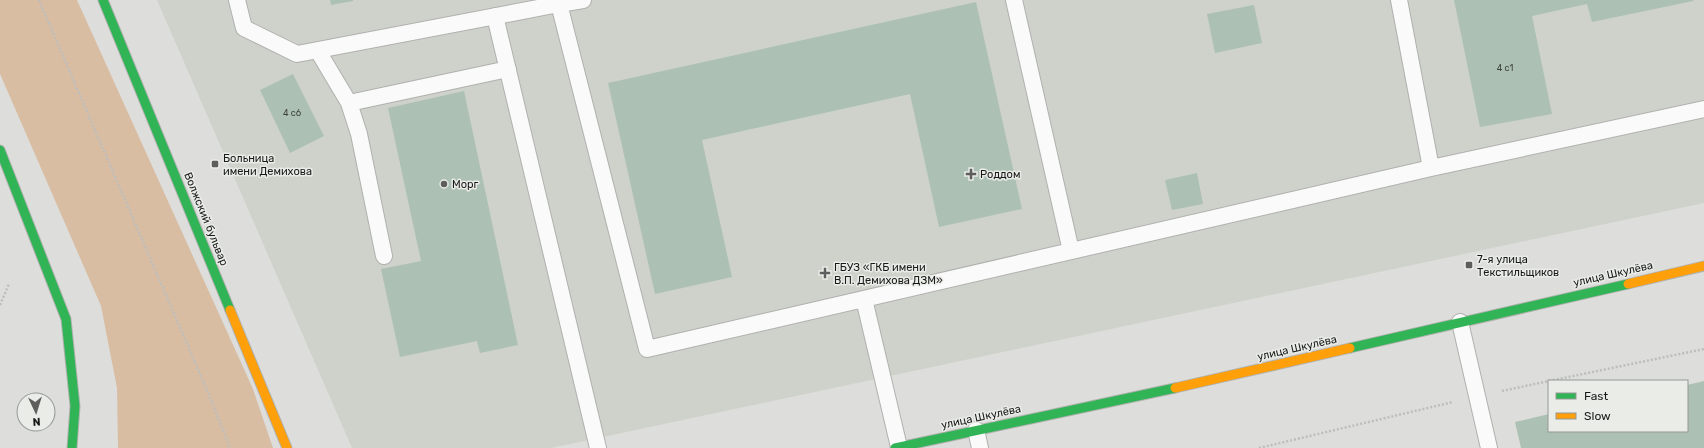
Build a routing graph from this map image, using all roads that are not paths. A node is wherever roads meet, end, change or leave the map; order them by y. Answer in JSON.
{"nodes":[{"id":1,"x":103,"y":0,"type":"edge"},
{"id":2,"x":237,"y":0,"type":"edge"},
{"id":3,"x":583,"y":0,"type":"edge"},
{"id":4,"x":1014,"y":0,"type":"edge"},
{"id":5,"x":1399,"y":0,"type":"edge"},
{"id":6,"x":558,"y":2,"type":"edge"},
{"id":7,"x":496,"y":16,"type":"junction"},
{"id":8,"x":318,"y":51,"type":"junction"},
{"id":9,"x":508,"y":69,"type":"junction"},
{"id":10,"x":349,"y":103,"type":"junction"},
{"id":11,"x":1704,"y":109,"type":"edge"},
{"id":12,"x":0,"y":150,"type":"edge"},
{"id":13,"x":1432,"y":168,"type":"junction"},
{"id":14,"x":1071,"y":251,"type":"junction"},
{"id":15,"x":384,"y":256,"type":"dead end"},
{"id":16,"x":1704,"y":266,"type":"edge"},
{"id":17,"x":864,"y":299,"type":"junction"},
{"id":18,"x":1460,"y":322,"type":"junction"},
{"id":19,"x":976,"y":430,"type":"junction"},
{"id":20,"x":72,"y":448,"type":"edge"},
{"id":21,"x":287,"y":448,"type":"edge"},
{"id":22,"x":598,"y":448,"type":"edge"},
{"id":23,"x":897,"y":448,"type":"edge"},
{"id":24,"x":980,"y":448,"type":"edge"},
{"id":25,"x":1489,"y":448,"type":"edge"}],
"edges":[{"from":1,"to":21,"type":"street","name":"Волжский бульвар"},
{"from":2,"to":8,"type":"lane"},
{"from":3,"to":6,"type":"lane"},
{"from":4,"to":14,"type":"lane"},
{"from":5,"to":13,"type":"lane"},
{"from":6,"to":7,"type":"lane"},
{"from":6,"to":17,"type":"lane"},
{"from":7,"to":8,"type":"lane"},
{"from":7,"to":9,"type":"lane"},
{"from":8,"to":10,"type":"lane"},
{"from":9,"to":10,"type":"lane"},
{"from":9,"to":22,"type":"lane"},
{"from":10,"to":15,"type":"lane"},
{"from":11,"to":13,"type":"lane"},
{"from":12,"to":20,"type":"street"},
{"from":13,"to":14,"type":"lane"},
{"from":14,"to":17,"type":"lane"},
{"from":16,"to":18,"type":"street","name":"улица Шкулёва"},
{"from":17,"to":23,"type":"lane"},
{"from":18,"to":19,"type":"street","name":"улица Шкулёва"},
{"from":18,"to":25,"type":"lane"},
{"from":19,"to":23,"type":"street","name":"улица Шкулёва"},
{"from":19,"to":24,"type":"lane"}]}
